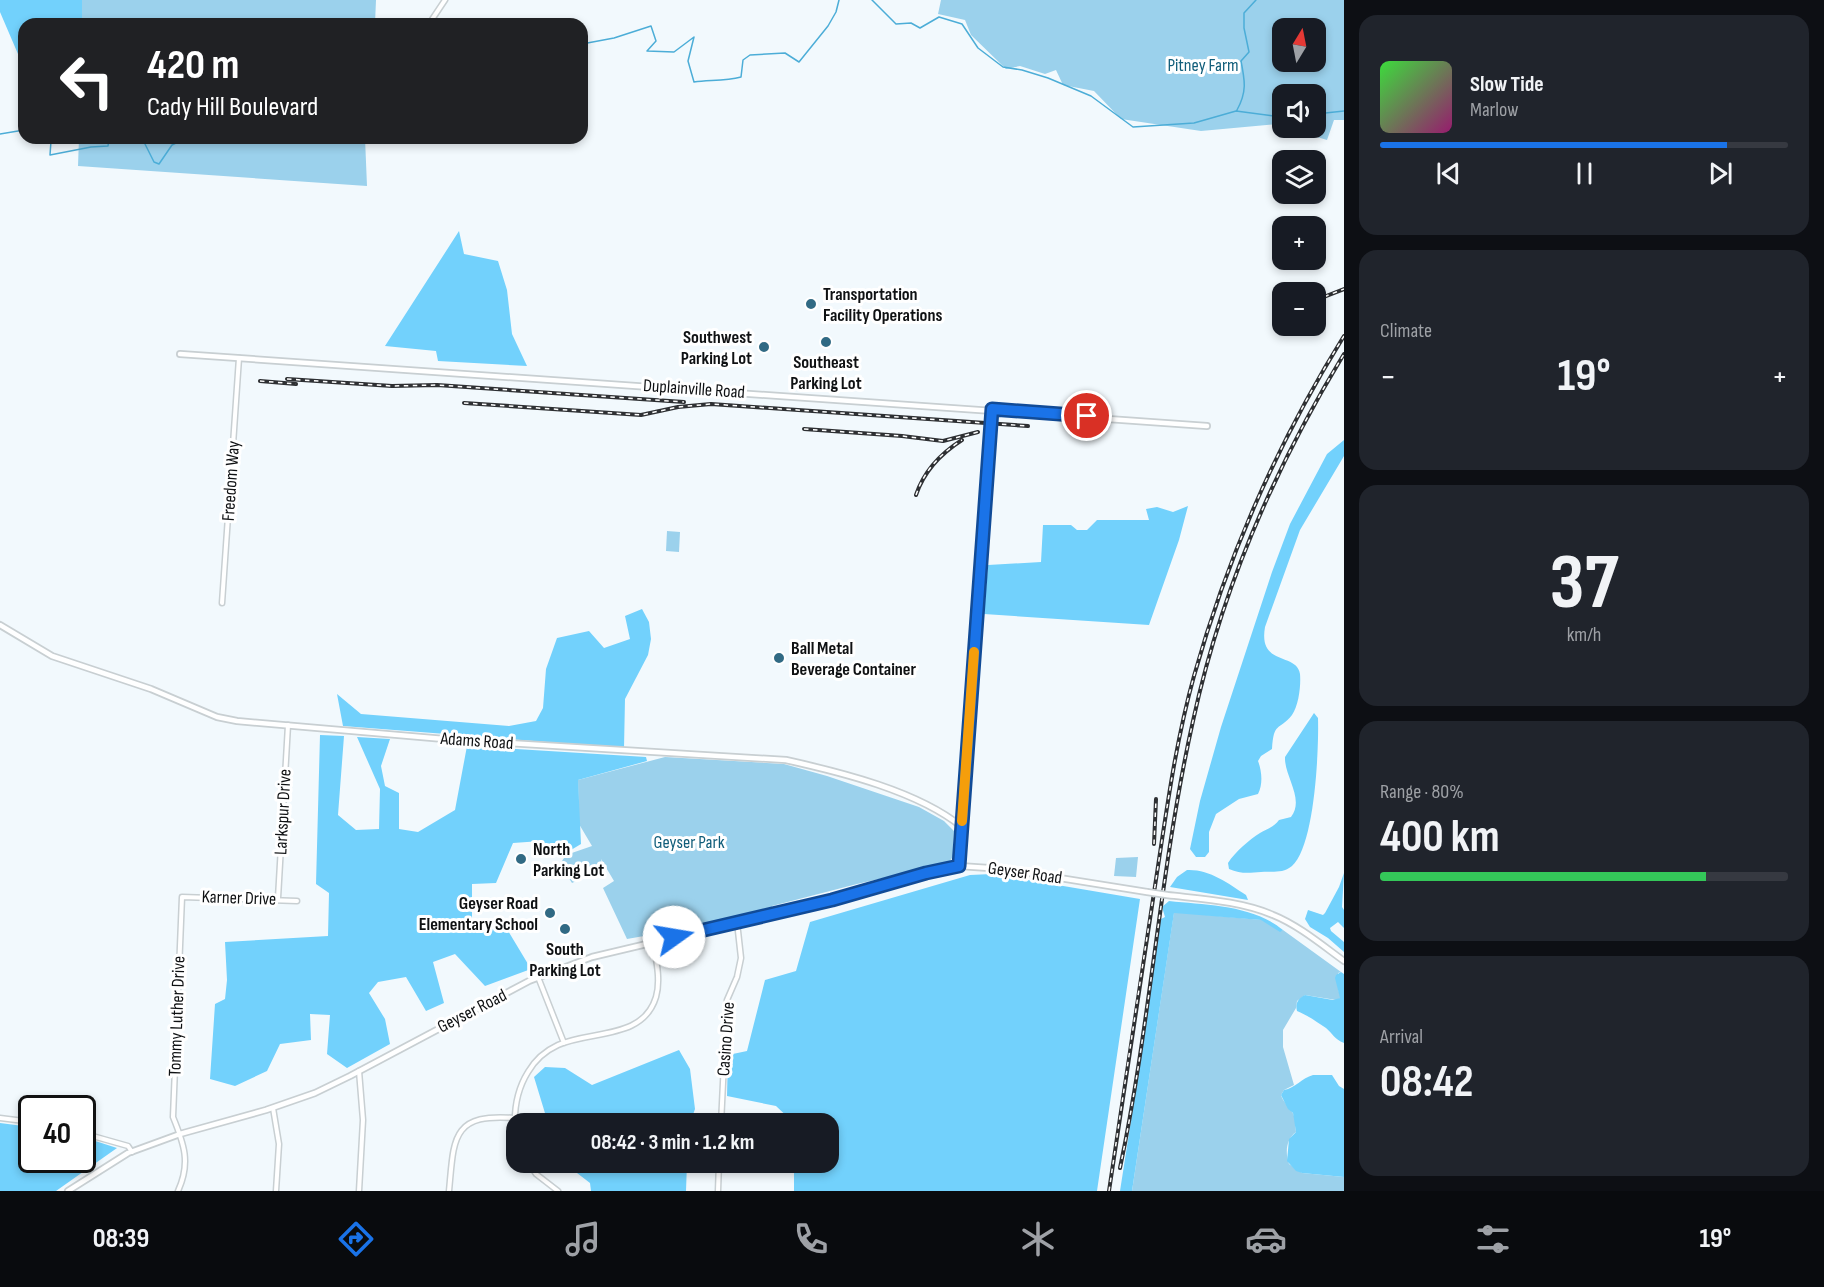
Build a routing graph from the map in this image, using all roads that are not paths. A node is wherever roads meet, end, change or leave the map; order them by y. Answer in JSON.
{"nodes":[{"id":1,"x":445,"y":0,"type":"edge"},
{"id":2,"x":433,"y":18,"type":"edge"},
{"id":3,"x":180,"y":354,"type":"dead end"},
{"id":4,"x":239,"y":358,"type":"junction"},
{"id":5,"x":992,"y":409,"type":"junction"},
{"id":6,"x":1207,"y":426,"type":"dead end"},
{"id":7,"x":222,"y":603,"type":"dead end"},
{"id":8,"x":0,"y":625,"type":"edge"},
{"id":9,"x":288,"y":726,"type":"junction"},
{"id":10,"x":962,"y":827,"type":"junction"},
{"id":11,"x":959,"y":866,"type":"junction"},
{"id":12,"x":182,"y":897,"type":"joint"},
{"id":13,"x":278,"y":899,"type":"junction"},
{"id":14,"x":297,"y":901,"type":"dead end"},
{"id":15,"x":737,"y":922,"type":"junction"},
{"id":16,"x":653,"y":941,"type":"junction"},
{"id":17,"x":1344,"y":961,"type":"edge"},
{"id":18,"x":538,"y":977,"type":"junction"},
{"id":19,"x":564,"y":1043,"type":"junction"},
{"id":20,"x":359,"y":1071,"type":"junction"},
{"id":21,"x":273,"y":1108,"type":"junction"},
{"id":22,"x":515,"y":1113,"type":"edge"},
{"id":23,"x":722,"y":1113,"type":"edge"},
{"id":24,"x":0,"y":1118,"type":"edge"},
{"id":25,"x":506,"y":1118,"type":"edge"},
{"id":26,"x":18,"y":1120,"type":"edge"},
{"id":27,"x":180,"y":1134,"type":"junction"},
{"id":28,"x":96,"y":1137,"type":"edge"},
{"id":29,"x":132,"y":1152,"type":"junction"},
{"id":30,"x":535,"y":1173,"type":"edge"},
{"id":31,"x":719,"y":1173,"type":"edge"},
{"id":32,"x":68,"y":1191,"type":"edge"},
{"id":33,"x":178,"y":1191,"type":"edge"},
{"id":34,"x":276,"y":1191,"type":"edge"},
{"id":35,"x":359,"y":1191,"type":"edge"},
{"id":36,"x":449,"y":1191,"type":"edge"},
{"id":37,"x":558,"y":1191,"type":"edge"},
{"id":38,"x":718,"y":1191,"type":"edge"}],
"edges":[{"from":1,"to":2,"type":"street"},
{"from":3,"to":4,"type":"street","name":"Duplainville Road"},
{"from":4,"to":5,"type":"street","name":"Duplainville Road"},
{"from":4,"to":7,"type":"street","name":"Freedom Way"},
{"from":5,"to":6,"type":"street","name":"Duplainville Road"},
{"from":5,"to":10,"type":"street"},
{"from":8,"to":9,"type":"street","name":"Adams Road"},
{"from":9,"to":10,"type":"street","name":"Adams Road"},
{"from":9,"to":13,"type":"street","name":"Larkspur Drive"},
{"from":10,"to":11,"type":"street"},
{"from":11,"to":15,"type":"street","name":"Geyser Road"},
{"from":11,"to":17,"type":"street","name":"Geyser Road","bridge":true},
{"from":12,"to":13,"type":"street","name":"Karner Drive"},
{"from":12,"to":27,"type":"street","name":"Tommy Luther Drive"},
{"from":13,"to":14,"type":"street","name":"Karner Drive"},
{"from":15,"to":16,"type":"street","name":"Geyser Road"},
{"from":15,"to":23,"type":"street","name":"Casino Drive"},
{"from":16,"to":18,"type":"street","name":"Geyser Road"},
{"from":16,"to":19,"type":"street"},
{"from":18,"to":19,"type":"street"},
{"from":18,"to":20,"type":"street","name":"Geyser Road"},
{"from":19,"to":22,"type":"street"},
{"from":20,"to":21,"type":"street","name":"Geyser Road"},
{"from":20,"to":35,"type":"street"},
{"from":21,"to":27,"type":"street","name":"Geyser Road"},
{"from":21,"to":34,"type":"street"},
{"from":24,"to":26,"type":"street"},
{"from":25,"to":36,"type":"street"},
{"from":27,"to":29,"type":"street","name":"Geyser Road"},
{"from":27,"to":33,"type":"street","name":"Tommy Luther Drive"},
{"from":28,"to":29,"type":"street"},
{"from":29,"to":32,"type":"street","name":"Geyser Road"},
{"from":30,"to":37,"type":"street"},
{"from":31,"to":38,"type":"street"}]}
